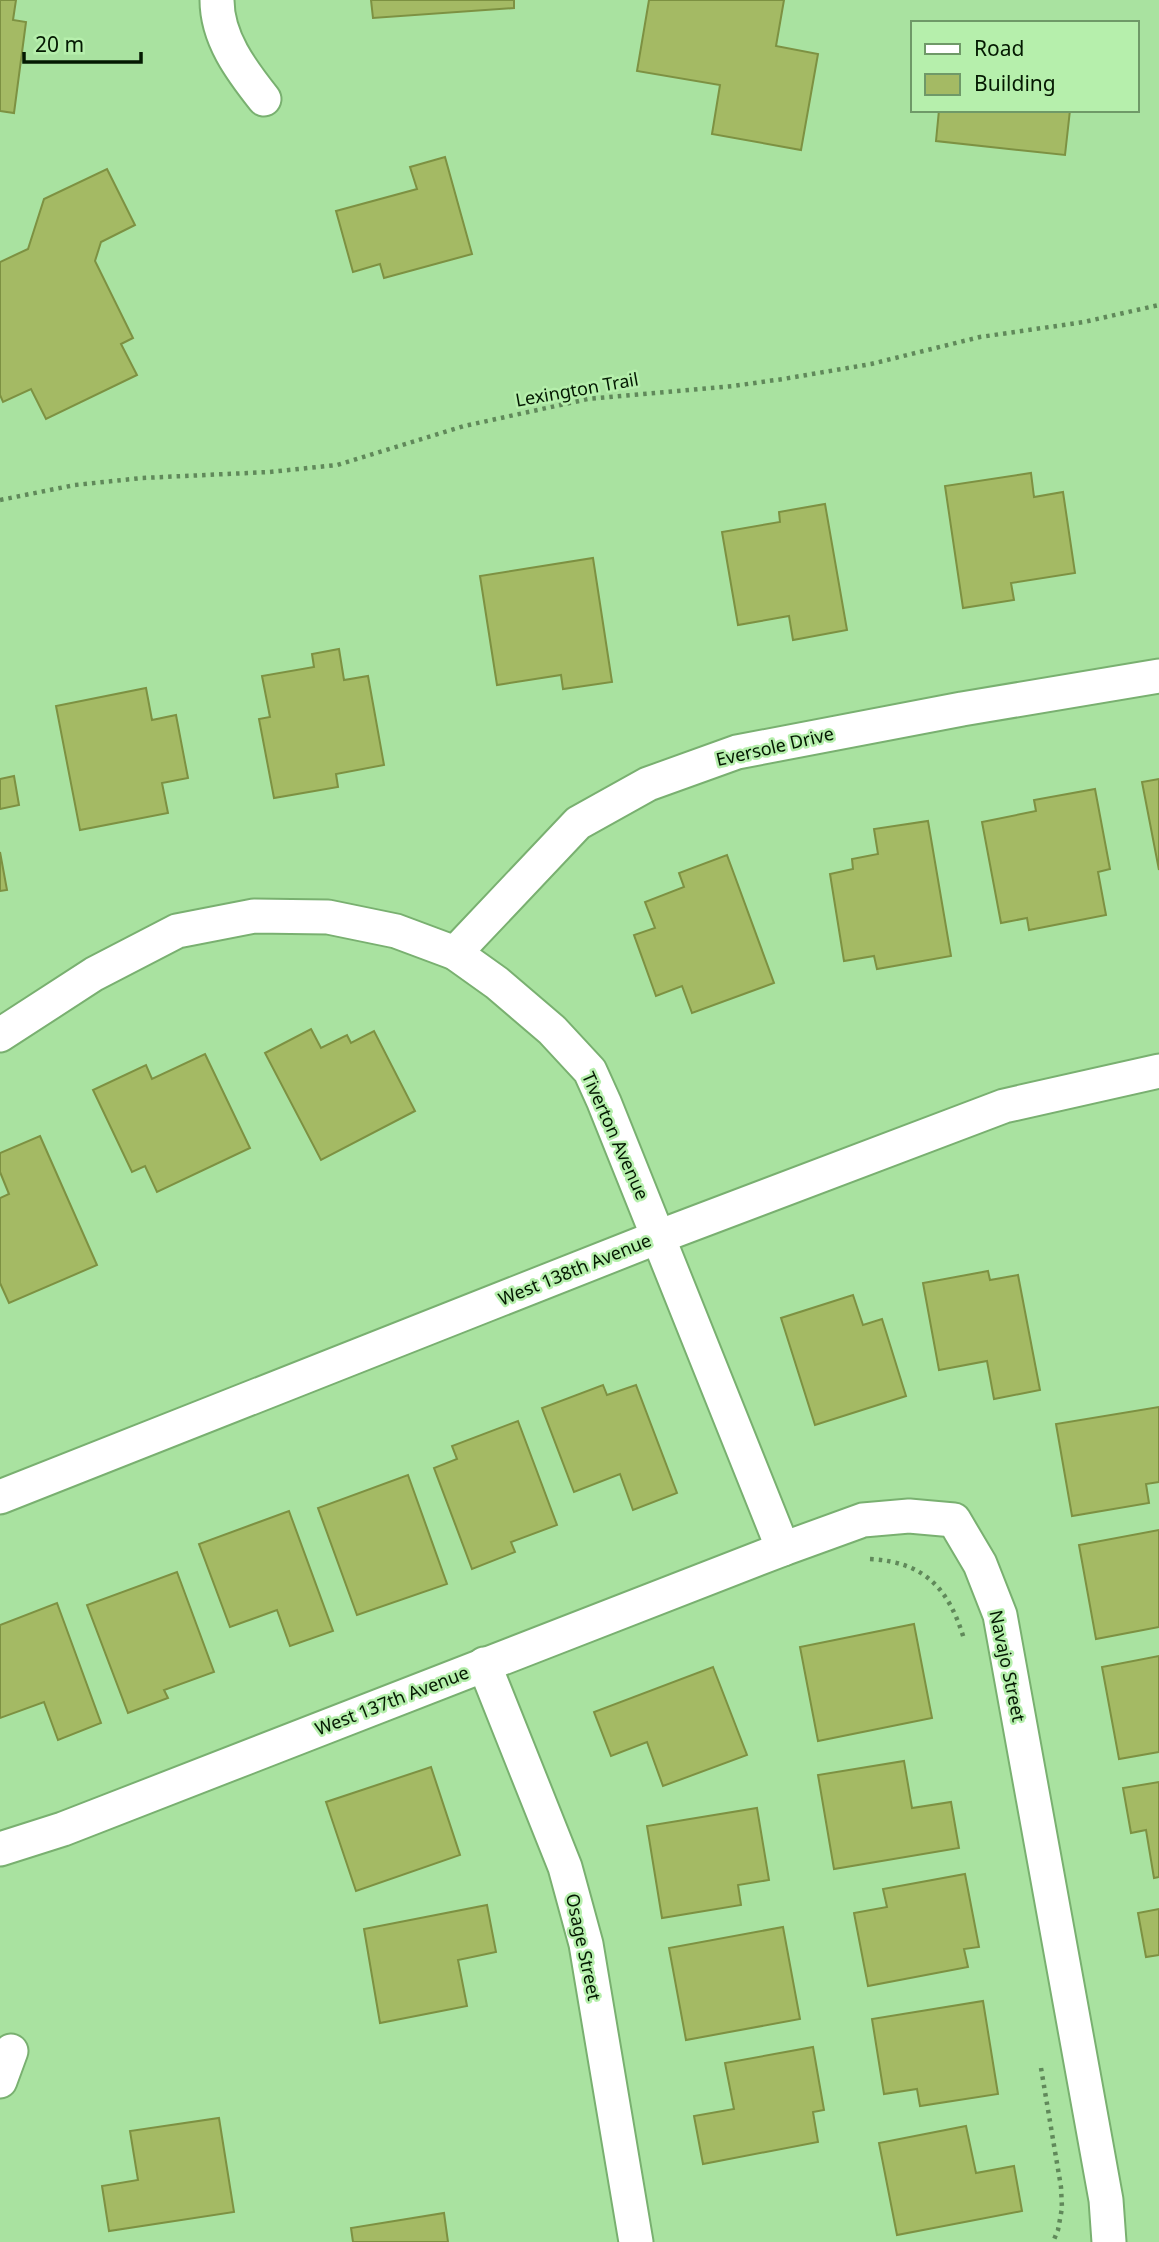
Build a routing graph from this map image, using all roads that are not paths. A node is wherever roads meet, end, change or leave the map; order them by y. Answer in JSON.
{"nodes":[{"id":1,"x":217,"y":0,"type":"edge"},
{"id":2,"x":264,"y":99,"type":"dead end"},
{"id":3,"x":1159,"y":676,"type":"edge"},
{"id":4,"x":455,"y":953,"type":"junction"},
{"id":5,"x":0,"y":1035,"type":"edge"},
{"id":6,"x":1159,"y":1071,"type":"edge"},
{"id":7,"x":658,"y":1237,"type":"junction"},
{"id":8,"x":0,"y":1497,"type":"edge"},
{"id":9,"x":783,"y":1549,"type":"junction"},
{"id":10,"x":484,"y":1664,"type":"junction"},
{"id":11,"x":0,"y":1849,"type":"edge"},
{"id":12,"x":636,"y":2242,"type":"edge"},
{"id":13,"x":1110,"y":2242,"type":"edge"}],
"edges":[{"from":1,"to":2,"type":"street"},
{"from":3,"to":4,"type":"street","name":"Eversole Drive"},
{"from":4,"to":5,"type":"street","name":"Tiverton Avenue"},
{"from":4,"to":7,"type":"street","name":"Tiverton Avenue"},
{"from":6,"to":7,"type":"street","name":"West 138th Avenue"},
{"from":7,"to":8,"type":"street","name":"West 138th Avenue"},
{"from":7,"to":9,"type":"street"},
{"from":9,"to":10,"type":"street","name":"West 137th Avenue"},
{"from":9,"to":13,"type":"street","name":"Navajo Street"},
{"from":10,"to":11,"type":"street","name":"West 137th Avenue"},
{"from":10,"to":12,"type":"street","name":"Osage Street"}]}
